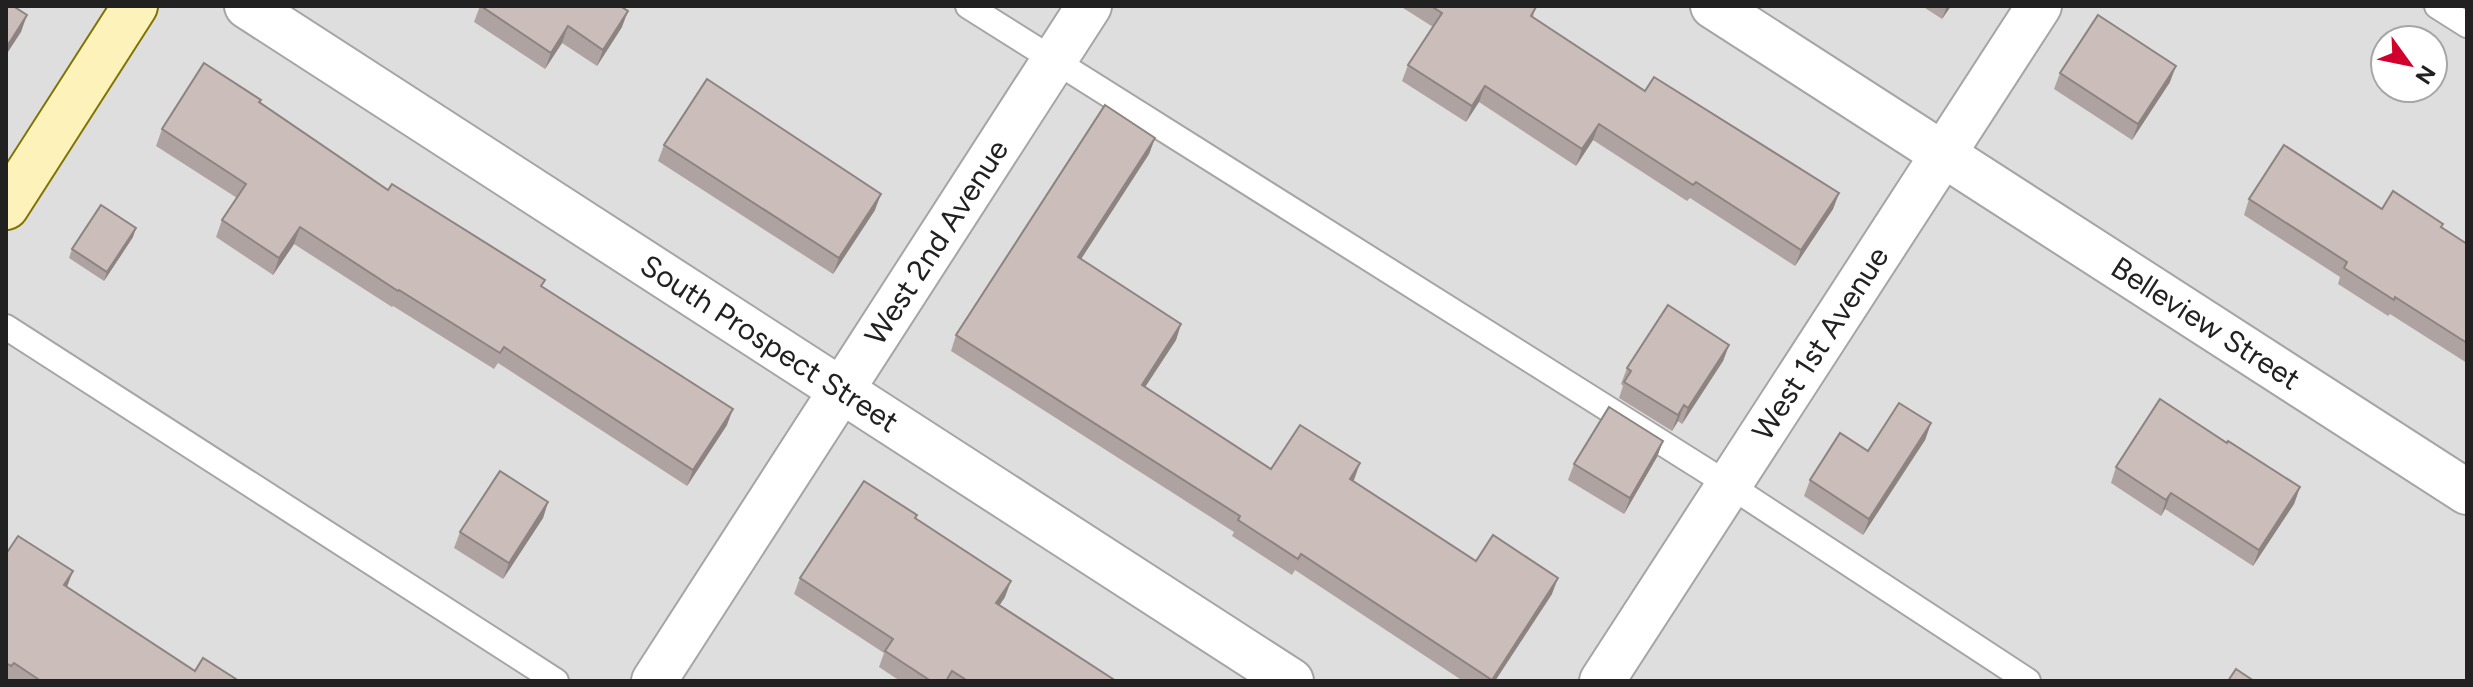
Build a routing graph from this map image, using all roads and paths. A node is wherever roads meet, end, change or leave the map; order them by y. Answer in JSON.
{"nodes":[{"id":1,"x":135,"y":6,"type":"edge"},
{"id":2,"x":247,"y":6,"type":"edge"},
{"id":3,"x":968,"y":6,"type":"edge"},
{"id":4,"x":1089,"y":6,"type":"edge"},
{"id":5,"x":1713,"y":6,"type":"edge"},
{"id":6,"x":2039,"y":6,"type":"edge"},
{"id":7,"x":2437,"y":6,"type":"edge"},
{"id":8,"x":2467,"y":25,"type":"edge"},
{"id":9,"x":1054,"y":61,"type":"junction"},
{"id":10,"x":1943,"y":155,"type":"junction"},
{"id":11,"x":6,"y":207,"type":"edge"},
{"id":12,"x":6,"y":327,"type":"edge"},
{"id":13,"x":842,"y":390,"type":"junction"},
{"id":14,"x":1729,"y":485,"type":"junction"},
{"id":15,"x":2467,"y":492,"type":"edge"},
{"id":16,"x":556,"y":681,"type":"edge"},
{"id":17,"x":654,"y":681,"type":"edge"},
{"id":18,"x":1291,"y":681,"type":"edge"},
{"id":19,"x":1602,"y":681,"type":"edge"},
{"id":20,"x":2028,"y":681,"type":"edge"}],
"edges":[{"from":1,"to":11,"type":"main road"},
{"from":2,"to":13,"type":"street","name":"South Prospect Street"},
{"from":3,"to":9,"type":"lane"},
{"from":4,"to":9,"type":"street","name":"West 2nd Avenue"},
{"from":5,"to":10,"type":"street","name":"Belleview Street"},
{"from":6,"to":10,"type":"street","name":"West 1st Avenue"},
{"from":7,"to":8,"type":"lane"},
{"from":9,"to":13,"type":"street","name":"West 2nd Avenue"},
{"from":9,"to":14,"type":"lane"},
{"from":10,"to":14,"type":"street","name":"West 1st Avenue"},
{"from":10,"to":15,"type":"street","name":"Belleview Street"},
{"from":12,"to":16,"type":"lane"},
{"from":13,"to":17,"type":"street","name":"West 2nd Avenue"},
{"from":13,"to":18,"type":"street","name":"South Prospect Street"},
{"from":14,"to":19,"type":"street","name":"West 1st Avenue"},
{"from":14,"to":20,"type":"lane"}]}
